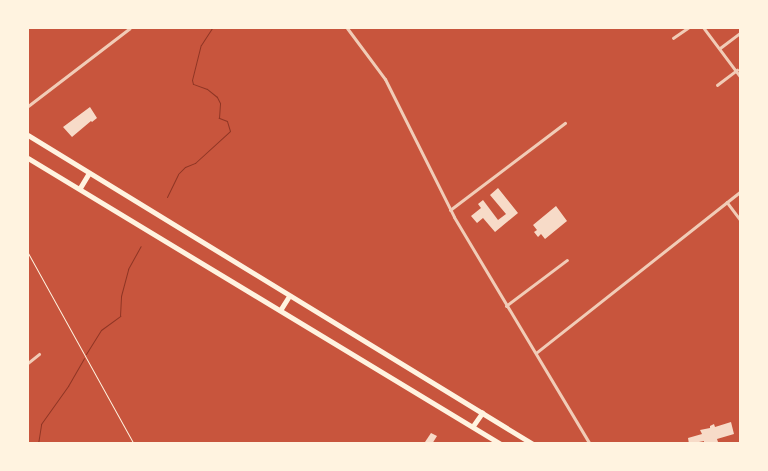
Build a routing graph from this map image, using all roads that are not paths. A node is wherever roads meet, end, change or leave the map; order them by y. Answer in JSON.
{"nodes":[{"id":1,"x":130,"y":28,"type":"edge"},
{"id":2,"x":349,"y":28,"type":"edge"},
{"id":3,"x":688,"y":28,"type":"edge"},
{"id":4,"x":704,"y":28,"type":"edge"},
{"id":5,"x":740,"y":33,"type":"edge"},
{"id":6,"x":673,"y":38,"type":"dead end"},
{"id":7,"x":720,"y":48,"type":"junction"},
{"id":8,"x":736,"y":70,"type":"junction"},
{"id":9,"x":740,"y":76,"type":"edge"},
{"id":10,"x":717,"y":85,"type":"dead end"},
{"id":11,"x":28,"y":106,"type":"edge"},
{"id":12,"x":565,"y":123,"type":"dead end"},
{"id":13,"x":28,"y":135,"type":"edge"},
{"id":14,"x":28,"y":158,"type":"edge"},
{"id":15,"x":89,"y":173,"type":"junction"},
{"id":16,"x":80,"y":188,"type":"junction"},
{"id":17,"x":740,"y":192,"type":"edge"},
{"id":18,"x":728,"y":202,"type":"junction"},
{"id":19,"x":450,"y":210,"type":"junction"},
{"id":20,"x":740,"y":219,"type":"edge"},
{"id":21,"x":567,"y":260,"type":"dead end"},
{"id":22,"x":290,"y":296,"type":"junction"},
{"id":23,"x":506,"y":306,"type":"junction"},
{"id":24,"x":281,"y":310,"type":"junction"},
{"id":25,"x":39,"y":354,"type":"dead end"},
{"id":26,"x":535,"y":354,"type":"junction"},
{"id":27,"x":28,"y":363,"type":"edge"},
{"id":28,"x":482,"y":413,"type":"junction"},
{"id":29,"x":473,"y":426,"type":"junction"},
{"id":30,"x":501,"y":444,"type":"edge"},
{"id":31,"x":533,"y":444,"type":"edge"},
{"id":32,"x":590,"y":444,"type":"edge"}],
"edges":[{"from":1,"to":11,"type":"street"},
{"from":2,"to":19,"type":"street"},
{"from":3,"to":6,"type":"street"},
{"from":4,"to":7,"type":"street"},
{"from":5,"to":7,"type":"street"},
{"from":7,"to":8,"type":"street"},
{"from":8,"to":9,"type":"street"},
{"from":8,"to":10,"type":"street"},
{"from":12,"to":19,"type":"street"},
{"from":13,"to":15,"type":"main road"},
{"from":14,"to":16,"type":"main road"},
{"from":15,"to":16,"type":"main road"},
{"from":15,"to":22,"type":"main road"},
{"from":16,"to":24,"type":"main road"},
{"from":17,"to":18,"type":"street"},
{"from":18,"to":20,"type":"street"},
{"from":18,"to":26,"type":"street"},
{"from":19,"to":23,"type":"street"},
{"from":21,"to":23,"type":"street"},
{"from":22,"to":24,"type":"main road"},
{"from":22,"to":28,"type":"main road"},
{"from":23,"to":26,"type":"street"},
{"from":24,"to":29,"type":"main road"},
{"from":25,"to":27,"type":"street"},
{"from":26,"to":32,"type":"street"},
{"from":28,"to":29,"type":"main road"},
{"from":28,"to":31,"type":"main road"},
{"from":29,"to":30,"type":"main road"}]}
